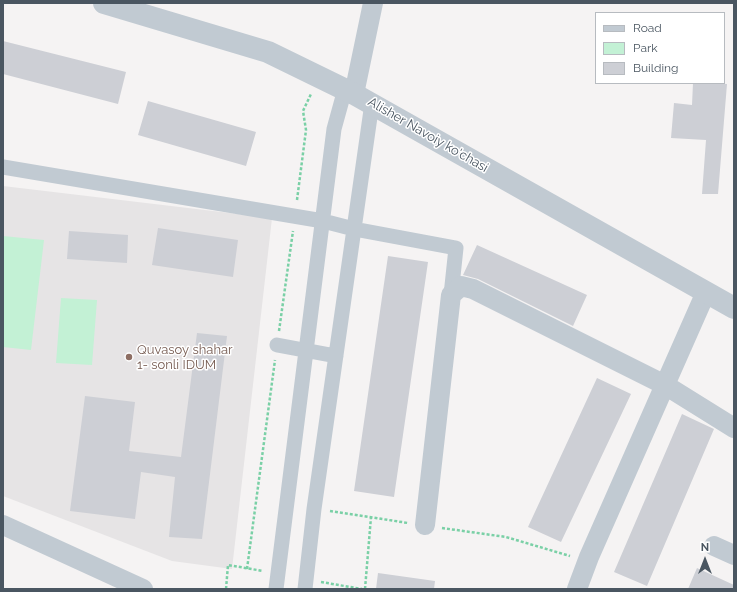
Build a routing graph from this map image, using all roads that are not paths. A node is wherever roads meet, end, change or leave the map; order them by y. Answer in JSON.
{"nodes":[{"id":1,"x":104,"y":3,"type":"edge"},
{"id":2,"x":373,"y":3,"type":"edge"},
{"id":3,"x":357,"y":95,"type":"junction"},
{"id":4,"x":3,"y":167,"type":"edge"},
{"id":5,"x":323,"y":221,"type":"junction"},
{"id":6,"x":354,"y":229,"type":"junction"},
{"id":7,"x":706,"y":292,"type":"junction"},
{"id":8,"x":451,"y":295,"type":"junction"},
{"id":9,"x":734,"y":308,"type":"edge"},
{"id":10,"x":277,"y":345,"type":"road end"},
{"id":11,"x":306,"y":350,"type":"junction"},
{"id":12,"x":336,"y":356,"type":"junction"},
{"id":13,"x":665,"y":385,"type":"junction"},
{"id":14,"x":734,"y":428,"type":"edge"},
{"id":15,"x":3,"y":525,"type":"edge"},
{"id":16,"x":425,"y":525,"type":"dead end"},
{"id":17,"x":714,"y":546,"type":"dead end"},
{"id":18,"x":734,"y":555,"type":"edge"},
{"id":19,"x":143,"y":589,"type":"edge"},
{"id":20,"x":276,"y":589,"type":"edge"},
{"id":21,"x":306,"y":589,"type":"edge"},
{"id":22,"x":577,"y":589,"type":"edge"}],
"edges":[{"from":1,"to":3,"type":"street","name":"Alisher Navoiy ko'chasi"},
{"from":2,"to":3,"type":"street"},
{"from":3,"to":5,"type":"street"},
{"from":3,"to":6,"type":"street"},
{"from":3,"to":7,"type":"street","name":"Alisher Navoiy ko'chasi"},
{"from":4,"to":5,"type":"street"},
{"from":5,"to":6,"type":"street"},
{"from":5,"to":11,"type":"street"},
{"from":6,"to":8,"type":"street"},
{"from":6,"to":12,"type":"street"},
{"from":7,"to":9,"type":"street","name":"Alisher Navoiy ko'chasi"},
{"from":7,"to":13,"type":"street"},
{"from":8,"to":13,"type":"street"},
{"from":8,"to":16,"type":"street"},
{"from":10,"to":11,"type":"street"},
{"from":11,"to":12,"type":"street"},
{"from":11,"to":20,"type":"street"},
{"from":12,"to":21,"type":"street"},
{"from":13,"to":14,"type":"street"},
{"from":13,"to":22,"type":"street"},
{"from":15,"to":19,"type":"street"},
{"from":17,"to":18,"type":"street"}]}
